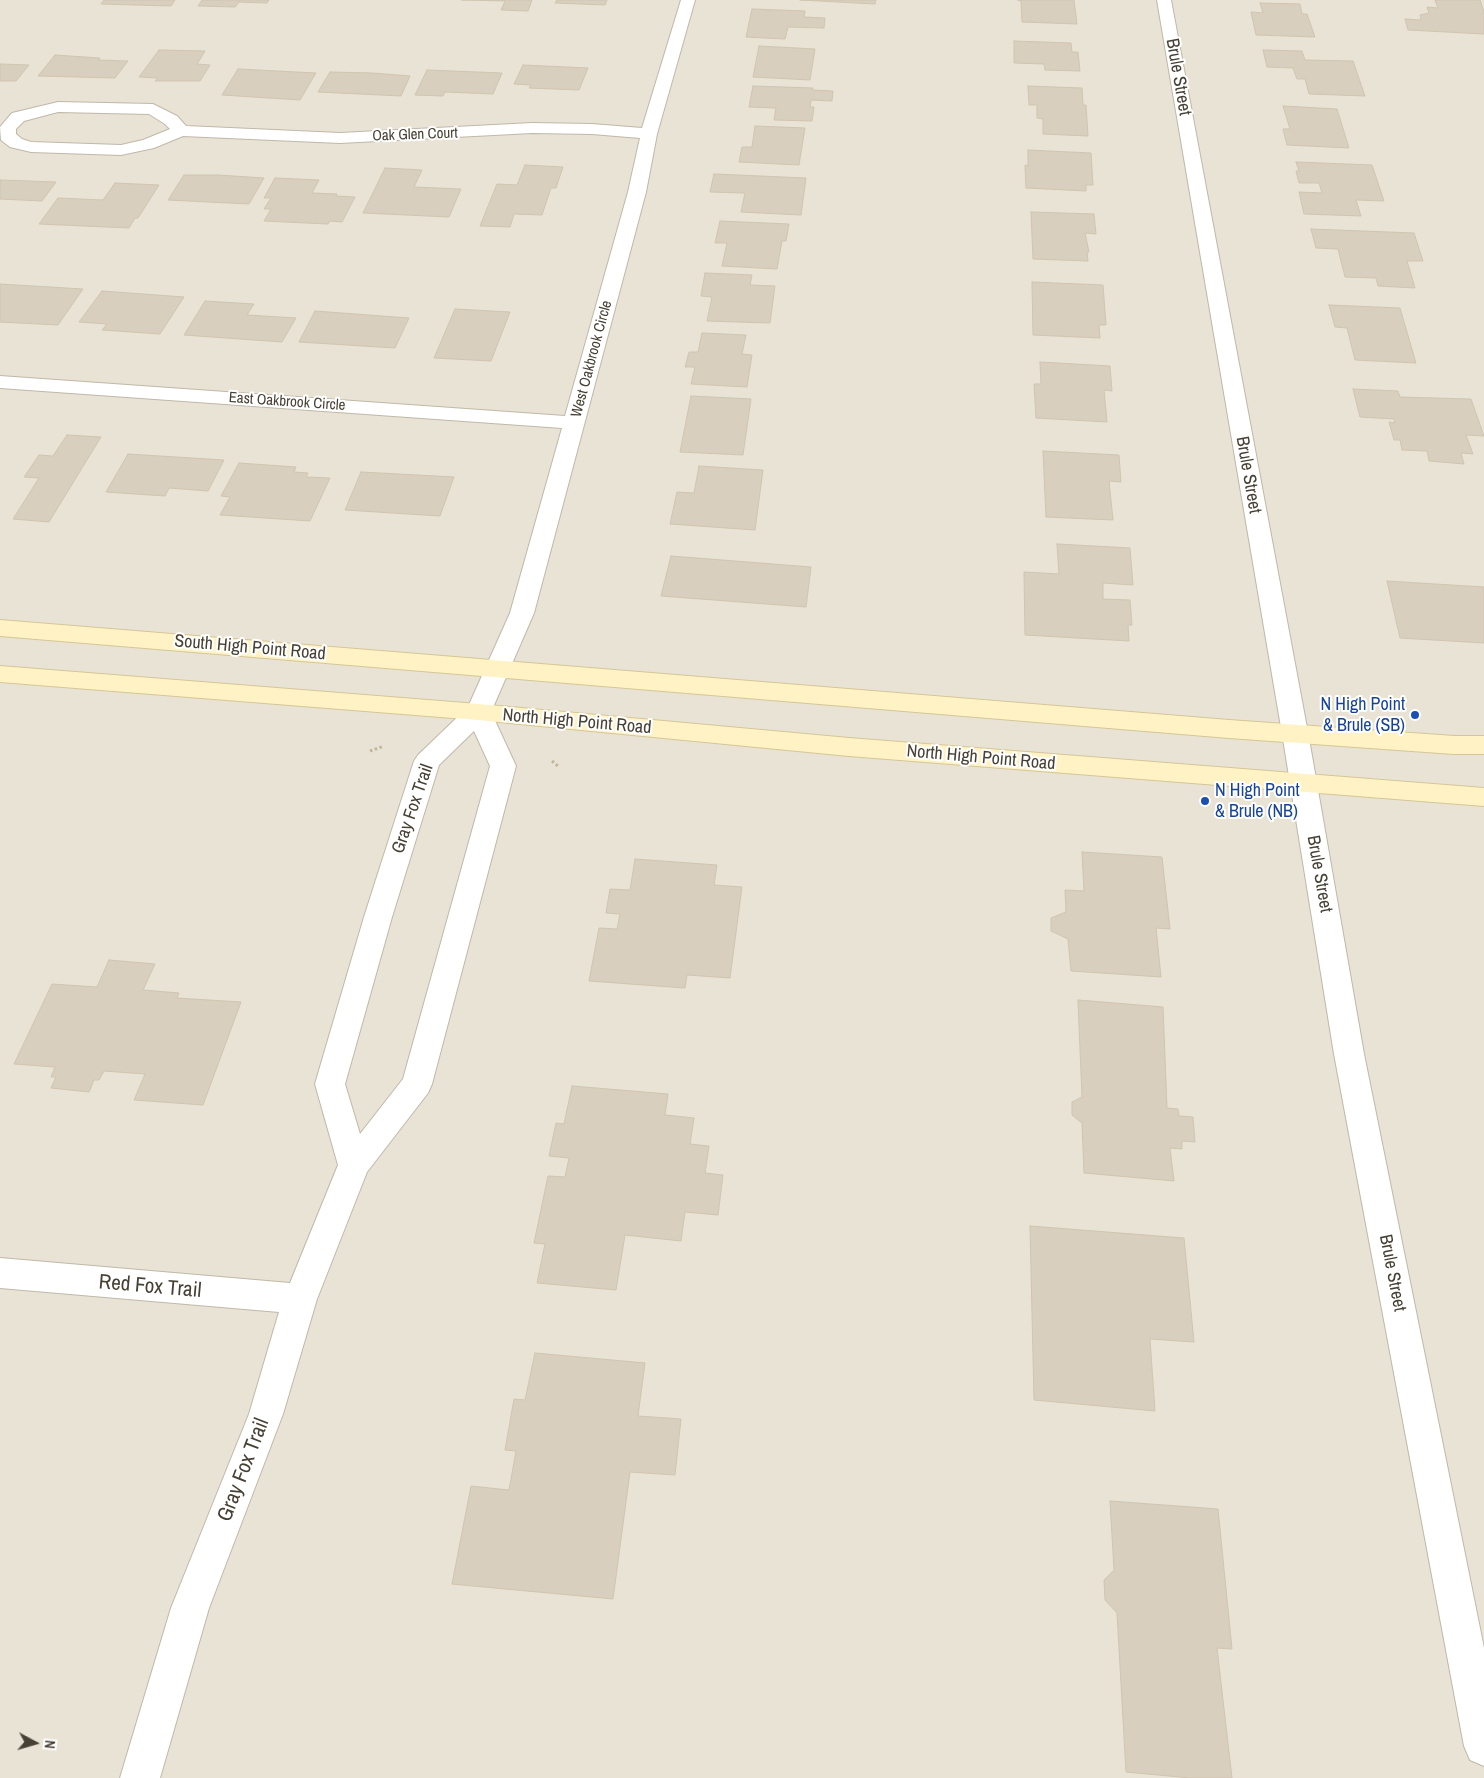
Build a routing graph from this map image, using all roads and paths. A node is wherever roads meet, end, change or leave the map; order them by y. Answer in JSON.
{"nodes":[{"id":1,"x":688,"y":0,"type":"edge"},
{"id":2,"x":1164,"y":0,"type":"edge"},
{"id":3,"x":181,"y":131,"type":"junction"},
{"id":4,"x":649,"y":134,"type":"junction"},
{"id":5,"x":0,"y":382,"type":"edge"},
{"id":6,"x":574,"y":423,"type":"junction"},
{"id":7,"x":0,"y":628,"type":"edge"},
{"id":8,"x":500,"y":668,"type":"junction"},
{"id":9,"x":0,"y":674,"type":"edge"},
{"id":10,"x":478,"y":712,"type":"junction"},
{"id":11,"x":1294,"y":733,"type":"junction"},
{"id":12,"x":388,"y":745,"type":"dead end"},
{"id":13,"x":1484,"y":745,"type":"edge"},
{"id":14,"x":370,"y":751,"type":"dead end"},
{"id":15,"x":1303,"y":784,"type":"junction"},
{"id":16,"x":1484,"y":797,"type":"edge"},
{"id":17,"x":354,"y":1165,"type":"junction"},
{"id":18,"x":0,"y":1273,"type":"edge"},
{"id":19,"x":300,"y":1298,"type":"junction"},
{"id":20,"x":1484,"y":1746,"type":"edge"},
{"id":21,"x":140,"y":1778,"type":"edge"}],
"edges":[{"from":1,"to":4,"type":"street","name":"West Oakbrook Circle"},
{"from":2,"to":11,"type":"street","name":"Brule Street"},
{"from":3,"to":3,"type":"street","name":"Oak Glen Court"},
{"from":3,"to":4,"type":"street","name":"Oak Glen Court"},
{"from":4,"to":6,"type":"street","name":"West Oakbrook Circle"},
{"from":5,"to":6,"type":"street","name":"East Oakbrook Circle"},
{"from":6,"to":8,"type":"street","name":"West Oakbrook Circle"},
{"from":7,"to":8,"type":"street","name":"South High Point Road"},
{"from":8,"to":10,"type":"street","name":"West Oakbrook Circle"},
{"from":8,"to":11,"type":"street"},
{"from":9,"to":10,"type":"street"},
{"from":10,"to":15,"type":"street","name":"North High Point Road"},
{"from":10,"to":17,"type":"street","name":"Gray Fox Trail"},
{"from":10,"to":17,"type":"street","name":"Gray Fox Trail"},
{"from":11,"to":13,"type":"street"},
{"from":11,"to":15,"type":"street","name":"Brule Street"},
{"from":12,"to":14,"type":"path"},
{"from":15,"to":16,"type":"street","name":"North High Point Road"},
{"from":15,"to":20,"type":"street","name":"Brule Street"},
{"from":17,"to":19,"type":"street","name":"Gray Fox Trail"},
{"from":18,"to":19,"type":"street","name":"Red Fox Trail"},
{"from":19,"to":21,"type":"street","name":"Gray Fox Trail"}]}
